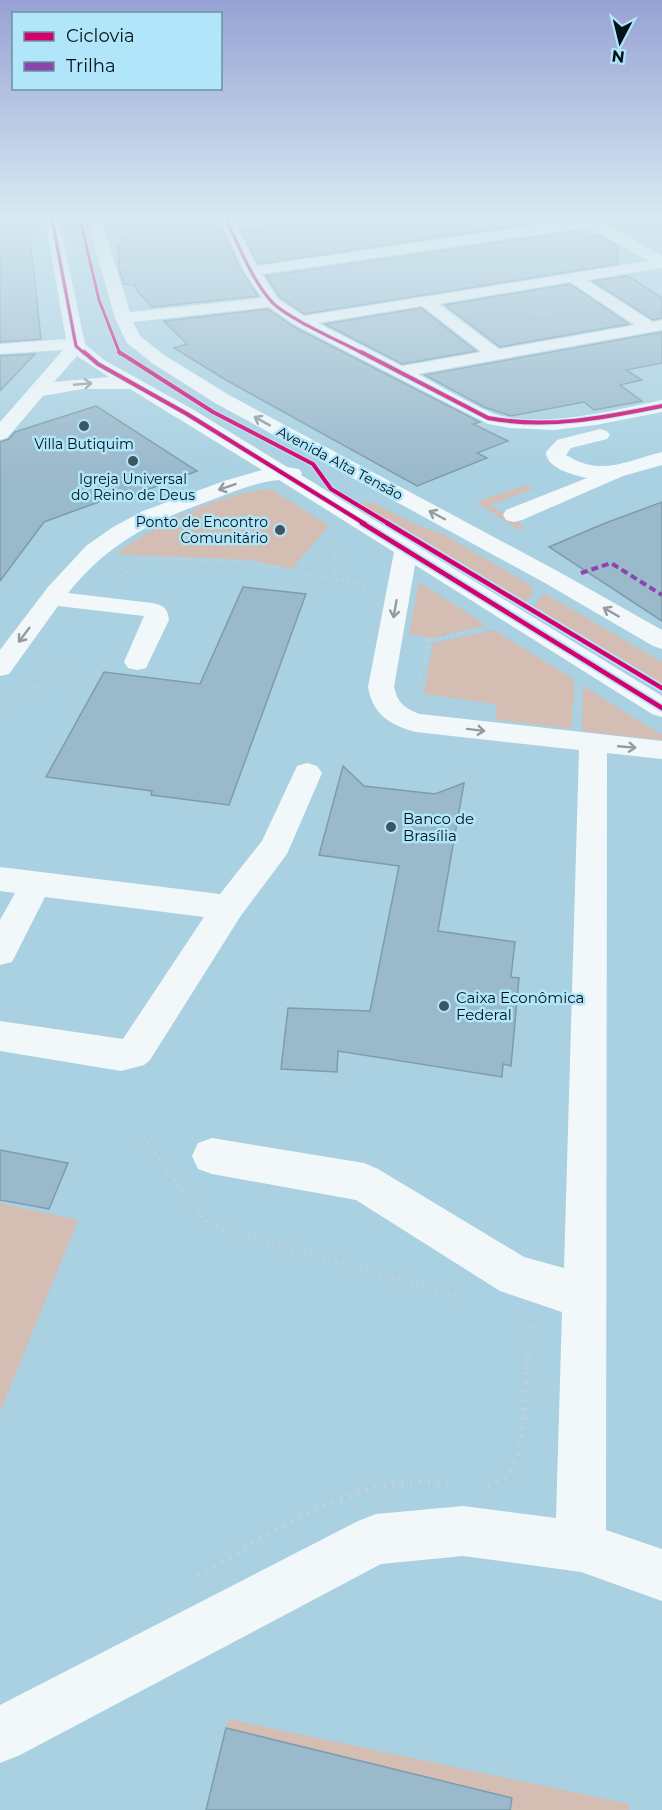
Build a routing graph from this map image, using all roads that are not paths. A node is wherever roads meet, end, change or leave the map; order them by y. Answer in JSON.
{"nodes":[{"id":1,"x":68,"y":303,"type":"edge"},
{"id":2,"x":119,"y":303,"type":"edge"},
{"id":3,"x":258,"y":303,"type":"edge"},
{"id":4,"x":274,"y":303,"type":"edge"},
{"id":5,"x":416,"y":303,"type":"edge"},
{"id":6,"x":428,"y":303,"type":"edge"},
{"id":7,"x":618,"y":303,"type":"edge"},
{"id":8,"x":123,"y":318,"type":"junction"},
{"id":9,"x":301,"y":321,"type":"junction"},
{"id":10,"x":656,"y":326,"type":"edge"},
{"id":11,"x":76,"y":345,"type":"junction"},
{"id":12,"x":0,"y":349,"type":"edge"},
{"id":13,"x":495,"y":354,"type":"junction"},
{"id":14,"x":401,"y":372,"type":"junction"},
{"id":15,"x":130,"y":384,"type":"junction"},
{"id":16,"x":36,"y":393,"type":"junction"},
{"id":17,"x":222,"y":399,"type":"junction"},
{"id":18,"x":662,"y":406,"type":"edge"},
{"id":19,"x":187,"y":414,"type":"junction"},
{"id":20,"x":662,"y":420,"type":"edge"},
{"id":21,"x":0,"y":434,"type":"edge"},
{"id":22,"x":662,"y":458,"type":"edge"},
{"id":23,"x":284,"y":473,"type":"junction"},
{"id":24,"x":618,"y":473,"type":"junction"},
{"id":25,"x":368,"y":479,"type":"junction"},
{"id":26,"x":393,"y":492,"type":"junction"},
{"id":27,"x":341,"y":510,"type":"junction"},
{"id":28,"x":514,"y":515,"type":"dead end"},
{"id":29,"x":406,"y":551,"type":"junction"},
{"id":30,"x":52,"y":598,"type":"junction"},
{"id":31,"x":662,"y":641,"type":"edge"},
{"id":32,"x":137,"y":662,"type":"dead end"},
{"id":33,"x":0,"y":668,"type":"edge"},
{"id":34,"x":662,"y":708,"type":"edge"},
{"id":35,"x":585,"y":733,"type":"junction"},
{"id":36,"x":662,"y":750,"type":"edge"},
{"id":37,"x":307,"y":773,"type":"dead end"},
{"id":38,"x":0,"y":879,"type":"edge"},
{"id":39,"x":36,"y":883,"type":"junction"},
{"id":40,"x":228,"y":908,"type":"junction"},
{"id":41,"x":0,"y":952,"type":"edge"},
{"id":42,"x":0,"y":1036,"type":"edge"},
{"id":43,"x":212,"y":1156,"type":"dead end"},
{"id":44,"x":584,"y":1296,"type":"junction"},
{"id":45,"x":580,"y":1547,"type":"junction"},
{"id":46,"x":662,"y":1575,"type":"edge"},
{"id":47,"x":0,"y":1736,"type":"edge"}],
"edges":[{"from":1,"to":11,"type":"street"},
{"from":2,"to":8,"type":"street","name":"Avenida Alta Tensão"},
{"from":3,"to":8,"type":"street"},
{"from":4,"to":9,"type":"street"},
{"from":5,"to":9,"type":"street"},
{"from":6,"to":13,"type":"street"},
{"from":7,"to":10,"type":"street"},
{"from":8,"to":17,"type":"street","name":"Avenida Alta Tensão"},
{"from":9,"to":14,"type":"street"},
{"from":10,"to":13,"type":"street"},
{"from":11,"to":12,"type":"street"},
{"from":11,"to":15,"type":"street"},
{"from":11,"to":16,"type":"street"},
{"from":13,"to":14,"type":"street"},
{"from":14,"to":18,"type":"street"},
{"from":16,"to":15,"type":"street","one_way":true},
{"from":15,"to":19,"type":"street"},
{"from":16,"to":21,"type":"street"},
{"from":17,"to":19,"type":"street"},
{"from":25,"to":17,"type":"street","name":"Avenida Alta Tensão","one_way":true},
{"from":19,"to":23,"type":"street"},
{"from":20,"to":24,"type":"street"},
{"from":22,"to":24,"type":"street"},
{"from":23,"to":25,"type":"street"},
{"from":23,"to":27,"type":"street"},
{"from":23,"to":30,"type":"street","one_way":true},
{"from":24,"to":28,"type":"street"},
{"from":25,"to":26,"type":"street","name":"Avenida Alta Tensão"},
{"from":26,"to":27,"type":"street"},
{"from":31,"to":26,"type":"street","name":"Avenida Alta Tensão","one_way":true},
{"from":27,"to":29,"type":"street"},
{"from":29,"to":34,"type":"street"},
{"from":29,"to":35,"type":"street","one_way":true},
{"from":30,"to":32,"type":"street"},
{"from":30,"to":33,"type":"street","one_way":true},
{"from":35,"to":36,"type":"street","one_way":true},
{"from":35,"to":44,"type":"street"},
{"from":37,"to":40,"type":"street"},
{"from":38,"to":39,"type":"street"},
{"from":39,"to":40,"type":"street"},
{"from":39,"to":41,"type":"street"},
{"from":40,"to":42,"type":"street"},
{"from":43,"to":44,"type":"street"},
{"from":44,"to":45,"type":"street"},
{"from":45,"to":46,"type":"street"},
{"from":45,"to":47,"type":"street"}]}
